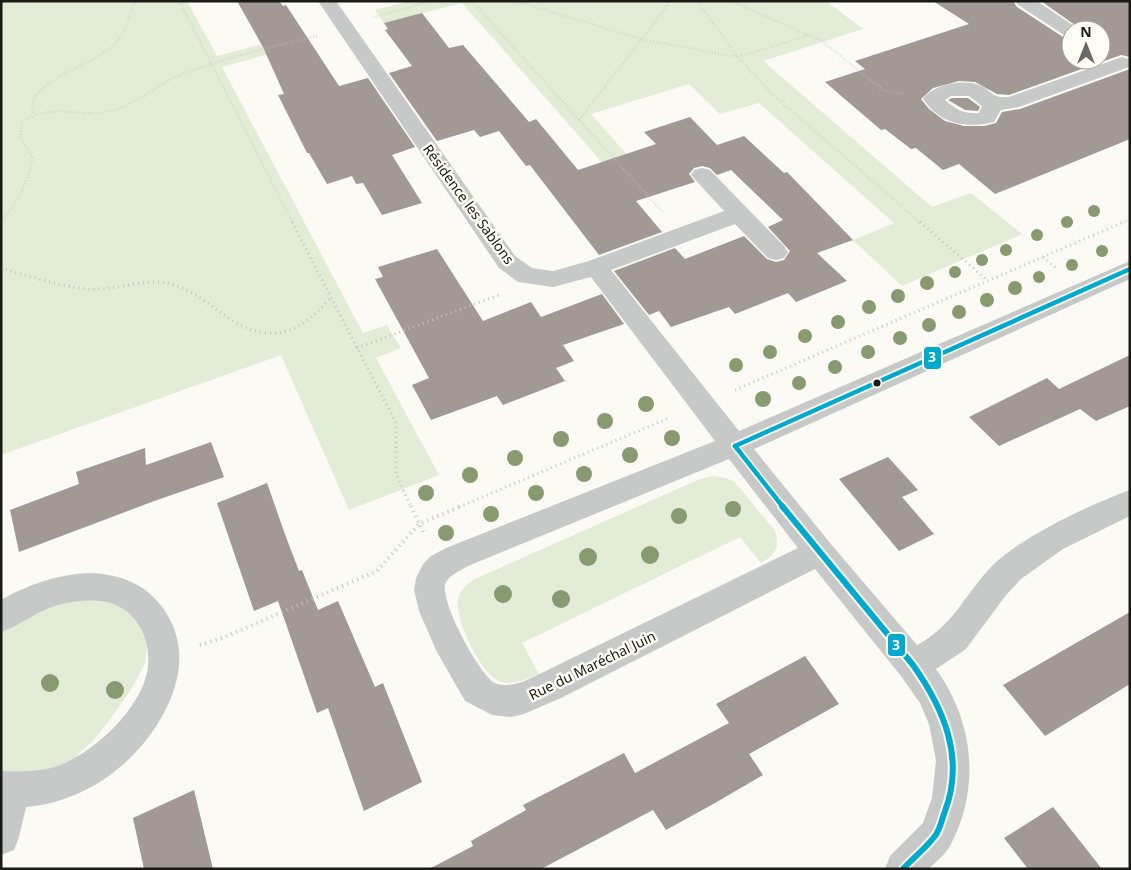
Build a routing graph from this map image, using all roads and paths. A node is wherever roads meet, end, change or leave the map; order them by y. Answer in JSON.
{"nodes":[{"id":1,"x":135,"y":1,"type":"edge"},
{"id":2,"x":179,"y":1,"type":"edge"},
{"id":3,"x":327,"y":1,"type":"edge"},
{"id":4,"x":432,"y":1,"type":"edge"},
{"id":5,"x":472,"y":1,"type":"edge"},
{"id":6,"x":509,"y":1,"type":"edge"},
{"id":7,"x":669,"y":1,"type":"edge"},
{"id":8,"x":697,"y":1,"type":"edge"},
{"id":9,"x":731,"y":1,"type":"edge"},
{"id":10,"x":1024,"y":1,"type":"edge"},
{"id":11,"x":1061,"y":25,"type":"edge"},
{"id":12,"x":346,"y":29,"type":"junction"},
{"id":13,"x":810,"y":36,"type":"junction"},
{"id":14,"x":641,"y":39,"type":"junction"},
{"id":15,"x":1111,"y":56,"type":"edge"},
{"id":16,"x":738,"y":57,"type":"junction"},
{"id":17,"x":210,"y":64,"type":"junction"},
{"id":18,"x":1126,"y":66,"type":"edge"},
{"id":19,"x":933,"y":99,"type":"junction"},
{"id":20,"x":993,"y":104,"type":"junction"},
{"id":21,"x":33,"y":113,"type":"junction"},
{"id":22,"x":579,"y":120,"type":"junction"},
{"id":23,"x":702,"y":175,"type":"dead end"},
{"id":24,"x":739,"y":214,"type":"junction"},
{"id":25,"x":1130,"y":220,"type":"edge"},
{"id":26,"x":1,"y":221,"type":"edge"},
{"id":27,"x":684,"y":234,"type":"junction"},
{"id":28,"x":776,"y":252,"type":"dead end"},
{"id":29,"x":596,"y":267,"type":"junction"},
{"id":30,"x":1,"y":268,"type":"edge"},
{"id":31,"x":1130,"y":269,"type":"edge"},
{"id":32,"x":526,"y":276,"type":"junction"},
{"id":33,"x":987,"y":280,"type":"junction"},
{"id":34,"x":331,"y":298,"type":"junction"},
{"id":35,"x":357,"y":348,"type":"junction"},
{"id":36,"x":702,"y":404,"type":"junction"},
{"id":37,"x":734,"y":446,"type":"junction"},
{"id":38,"x":1130,"y":502,"type":"edge"},
{"id":39,"x":419,"y":524,"type":"junction"},
{"id":40,"x":819,"y":552,"type":"junction"},
{"id":41,"x":440,"y":566,"type":"junction"},
{"id":42,"x":1,"y":618,"type":"edge"},
{"id":43,"x":164,"y":656,"type":"junction"},
{"id":44,"x":913,"y":665,"type":"junction"},
{"id":45,"x":7,"y":789,"type":"edge"},
{"id":46,"x":1,"y":837,"type":"edge"},
{"id":47,"x":903,"y":869,"type":"edge"}],
"edges":[{"from":1,"to":21,"type":"path"},
{"from":2,"to":17,"type":"path"},
{"from":3,"to":12,"type":"street","name":"Résidence les Sablons"},
{"from":4,"to":12,"type":"path"},
{"from":5,"to":22,"type":"path"},
{"from":6,"to":14,"type":"path"},
{"from":7,"to":14,"type":"path"},
{"from":8,"to":16,"type":"path"},
{"from":9,"to":13,"type":"path"},
{"from":10,"to":11,"type":"street"},
{"from":12,"to":17,"type":"path"},
{"from":12,"to":32,"type":"street","name":"Résidence les Sablons"},
{"from":13,"to":16,"type":"path"},
{"from":13,"to":19,"type":"path"},
{"from":14,"to":16,"type":"path"},
{"from":14,"to":22,"type":"path"},
{"from":15,"to":18,"type":"street"},
{"from":16,"to":33,"type":"path"},
{"from":17,"to":21,"type":"path"},
{"from":17,"to":34,"type":"path"},
{"from":18,"to":20,"type":"street"},
{"from":19,"to":20,"type":"street"},
{"from":19,"to":20,"type":"street"},
{"from":21,"to":26,"type":"path"},
{"from":22,"to":27,"type":"path"},
{"from":23,"to":24,"type":"street"},
{"from":24,"to":27,"type":"street","name":"Résidence les Sablons"},
{"from":24,"to":28,"type":"street"},
{"from":25,"to":33,"type":"path"},
{"from":27,"to":29,"type":"street","name":"Résidence les Sablons"},
{"from":29,"to":32,"type":"street","name":"Résidence les Sablons"},
{"from":29,"to":36,"type":"street"},
{"from":30,"to":34,"type":"path"},
{"from":31,"to":37,"type":"street"},
{"from":32,"to":35,"type":"path"},
{"from":33,"to":36,"type":"path"},
{"from":34,"to":35,"type":"path"},
{"from":35,"to":39,"type":"path"},
{"from":36,"to":37,"type":"street"},
{"from":36,"to":39,"type":"path"},
{"from":37,"to":40,"type":"street"},
{"from":37,"to":41,"type":"street"},
{"from":38,"to":44,"type":"street"},
{"from":39,"to":41,"type":"path"},
{"from":39,"to":43,"type":"path"},
{"from":40,"to":41,"type":"street","name":"Rue du Maréchal Juin"},
{"from":40,"to":44,"type":"street"},
{"from":42,"to":43,"type":"street"},
{"from":43,"to":45,"type":"street"},
{"from":44,"to":47,"type":"street"},
{"from":45,"to":46,"type":"street"}]}
